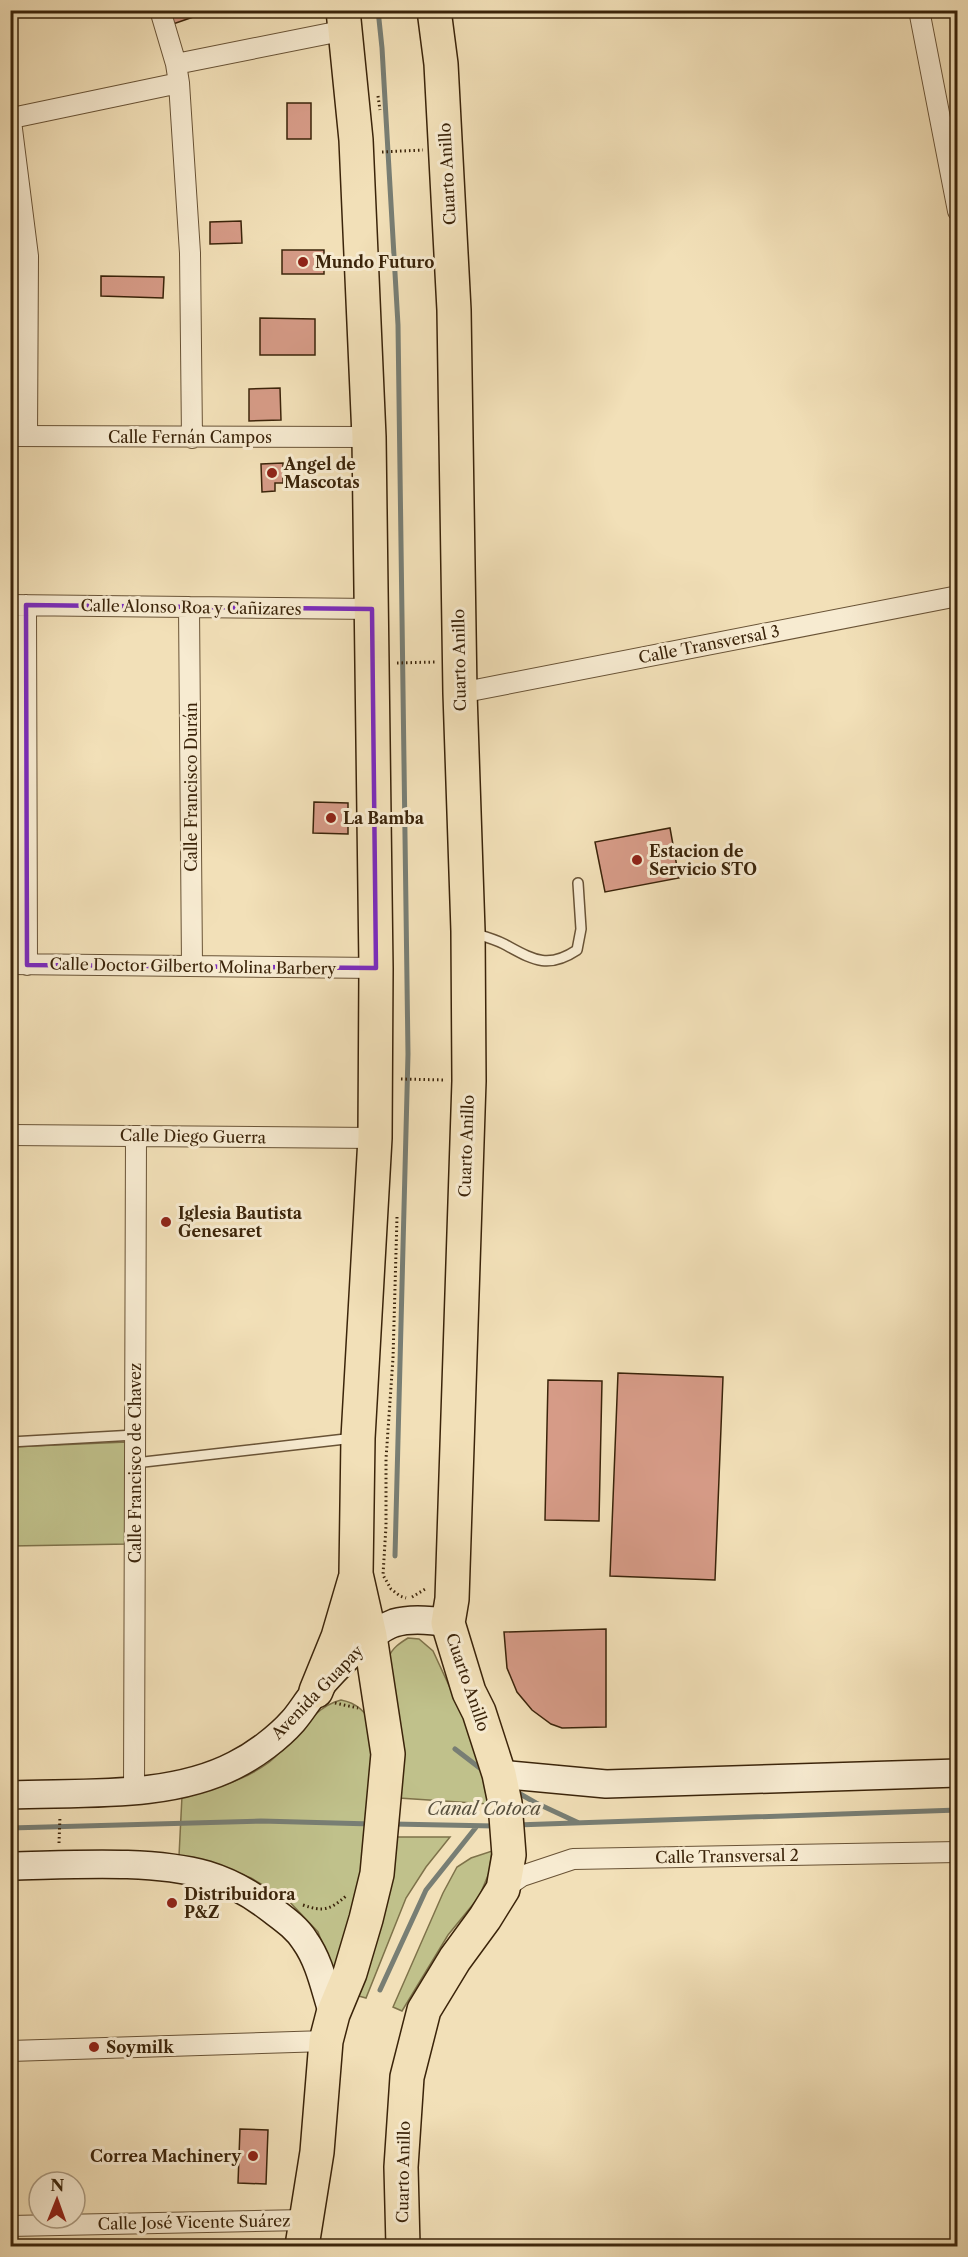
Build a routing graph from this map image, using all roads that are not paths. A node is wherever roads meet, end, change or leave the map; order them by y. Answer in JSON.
{"nodes":[{"id":1,"x":160,"y":10,"type":"edge"},
{"id":2,"x":434,"y":10,"type":"edge"},
{"id":3,"x":919,"y":10,"type":"edge"},
{"id":4,"x":344,"y":20,"type":"edge"},
{"id":5,"x":177,"y":73,"type":"junction"},
{"id":6,"x":11,"y":115,"type":"edge"},
{"id":7,"x":957,"y":211,"type":"edge"},
{"id":8,"x":19,"y":436,"type":"edge"},
{"id":9,"x":369,"y":437,"type":"junction"},
{"id":10,"x":192,"y":438,"type":"junction"},
{"id":11,"x":957,"y":596,"type":"edge"},
{"id":12,"x":18,"y":605,"type":"edge"},
{"id":13,"x":189,"y":607,"type":"junction"},
{"id":14,"x":372,"y":609,"type":"junction"},
{"id":15,"x":460,"y":693,"type":"junction"},
{"id":16,"x":578,"y":883,"type":"dead end"},
{"id":17,"x":468,"y":931,"type":"junction"},
{"id":18,"x":19,"y":964,"type":"edge"},
{"id":19,"x":192,"y":966,"type":"junction"},
{"id":20,"x":376,"y":968,"type":"junction"},
{"id":21,"x":10,"y":1135,"type":"edge"},
{"id":22,"x":136,"y":1136,"type":"junction"},
{"id":23,"x":375,"y":1138,"type":"junction"},
{"id":24,"x":135,"y":1436,"type":"junction"},
{"id":25,"x":358,"y":1438,"type":"junction"},
{"id":26,"x":10,"y":1442,"type":"edge"},
{"id":27,"x":135,"y":1462,"type":"junction"},
{"id":28,"x":356,"y":1574,"type":"junction"},
{"id":29,"x":448,"y":1623,"type":"junction"},
{"id":30,"x":370,"y":1636,"type":"junction"},
{"id":31,"x":316,"y":1691,"type":"junction"},
{"id":32,"x":957,"y":1773,"type":"edge"},
{"id":33,"x":502,"y":1789,"type":"junction"},
{"id":34,"x":134,"y":1791,"type":"junction"},
{"id":35,"x":10,"y":1795,"type":"edge"},
{"id":36,"x":957,"y":1852,"type":"edge"},
{"id":37,"x":10,"y":1866,"type":"edge"},
{"id":38,"x":502,"y":1889,"type":"junction"},
{"id":39,"x":329,"y":2027,"type":"junction"},
{"id":40,"x":10,"y":2051,"type":"edge"},
{"id":41,"x":401,"y":2167,"type":"junction"},
{"id":42,"x":10,"y":2226,"type":"edge"},
{"id":43,"x":308,"y":2238,"type":"edge"},
{"id":44,"x":382,"y":2247,"type":"edge"},
{"id":45,"x":403,"y":2247,"type":"edge"}],
"edges":[{"from":1,"to":5,"type":"street"},
{"from":2,"to":15,"type":"highway","name":"Cuarto Anillo"},
{"from":3,"to":7,"type":"street"},
{"from":4,"to":5,"type":"street"},
{"from":4,"to":9,"type":"highway"},
{"from":5,"to":6,"type":"street"},
{"from":5,"to":10,"type":"street"},
{"from":6,"to":8,"type":"street"},
{"from":8,"to":10,"type":"street","name":"Calle Fernán Campos"},
{"from":9,"to":10,"type":"street","name":"Calle Fernán Campos"},
{"from":9,"to":14,"type":"highway"},
{"from":11,"to":15,"type":"street","name":"Calle Transversal 3"},
{"from":12,"to":13,"type":"street","name":"Calle Alonso Roa y Cañizares"},
{"from":12,"to":18,"type":"street"},
{"from":13,"to":14,"type":"street","name":"Calle Alonso Roa y Cañizares"},
{"from":13,"to":19,"type":"street","name":"Calle Francisco Durán"},
{"from":14,"to":20,"type":"highway"},
{"from":15,"to":17,"type":"highway","name":"Cuarto Anillo"},
{"from":16,"to":17,"type":"lane"},
{"from":17,"to":29,"type":"highway","name":"Cuarto Anillo"},
{"from":18,"to":19,"type":"street","name":"Calle Doctor Gilberto Molina Barbery"},
{"from":19,"to":20,"type":"street","name":"Calle Doctor Gilberto Molina Barbery"},
{"from":20,"to":23,"type":"highway"},
{"from":21,"to":22,"type":"street","name":"Calle Diego Guerra"},
{"from":22,"to":23,"type":"street","name":"Calle Diego Guerra"},
{"from":22,"to":24,"type":"street","name":"Calle Francisco de Chavez"},
{"from":23,"to":25,"type":"highway"},
{"from":24,"to":26,"type":"lane"},
{"from":24,"to":27,"type":"street","name":"Calle Francisco de Chavez"},
{"from":25,"to":27,"type":"lane"},
{"from":25,"to":28,"type":"highway"},
{"from":27,"to":34,"type":"street","name":"Calle Francisco de Chavez"},
{"from":28,"to":30,"type":"highway"},
{"from":28,"to":31,"type":"highway"},
{"from":29,"to":30,"type":"main road","name":"Avenida Guapay"},
{"from":29,"to":33,"type":"highway","name":"Cuarto Anillo"},
{"from":30,"to":31,"type":"main road","name":"Avenida Guapay"},
{"from":30,"to":39,"type":"highway"},
{"from":31,"to":34,"type":"main road","name":"Avenida Guapay"},
{"from":32,"to":33,"type":"main road"},
{"from":33,"to":38,"type":"highway","name":"Cuarto Anillo"},
{"from":34,"to":35,"type":"main road","name":"Avenida Guapay"},
{"from":36,"to":38,"type":"street","name":"Calle Transversal 2"},
{"from":37,"to":39,"type":"main road"},
{"from":38,"to":41,"type":"highway","name":"Cuarto Anillo"},
{"from":39,"to":40,"type":"street"},
{"from":39,"to":43,"type":"highway"},
{"from":41,"to":44,"type":"highway"},
{"from":41,"to":45,"type":"highway","name":"Cuarto Anillo"},
{"from":42,"to":43,"type":"street","name":"Calle José Vicente Suárez"}]}
